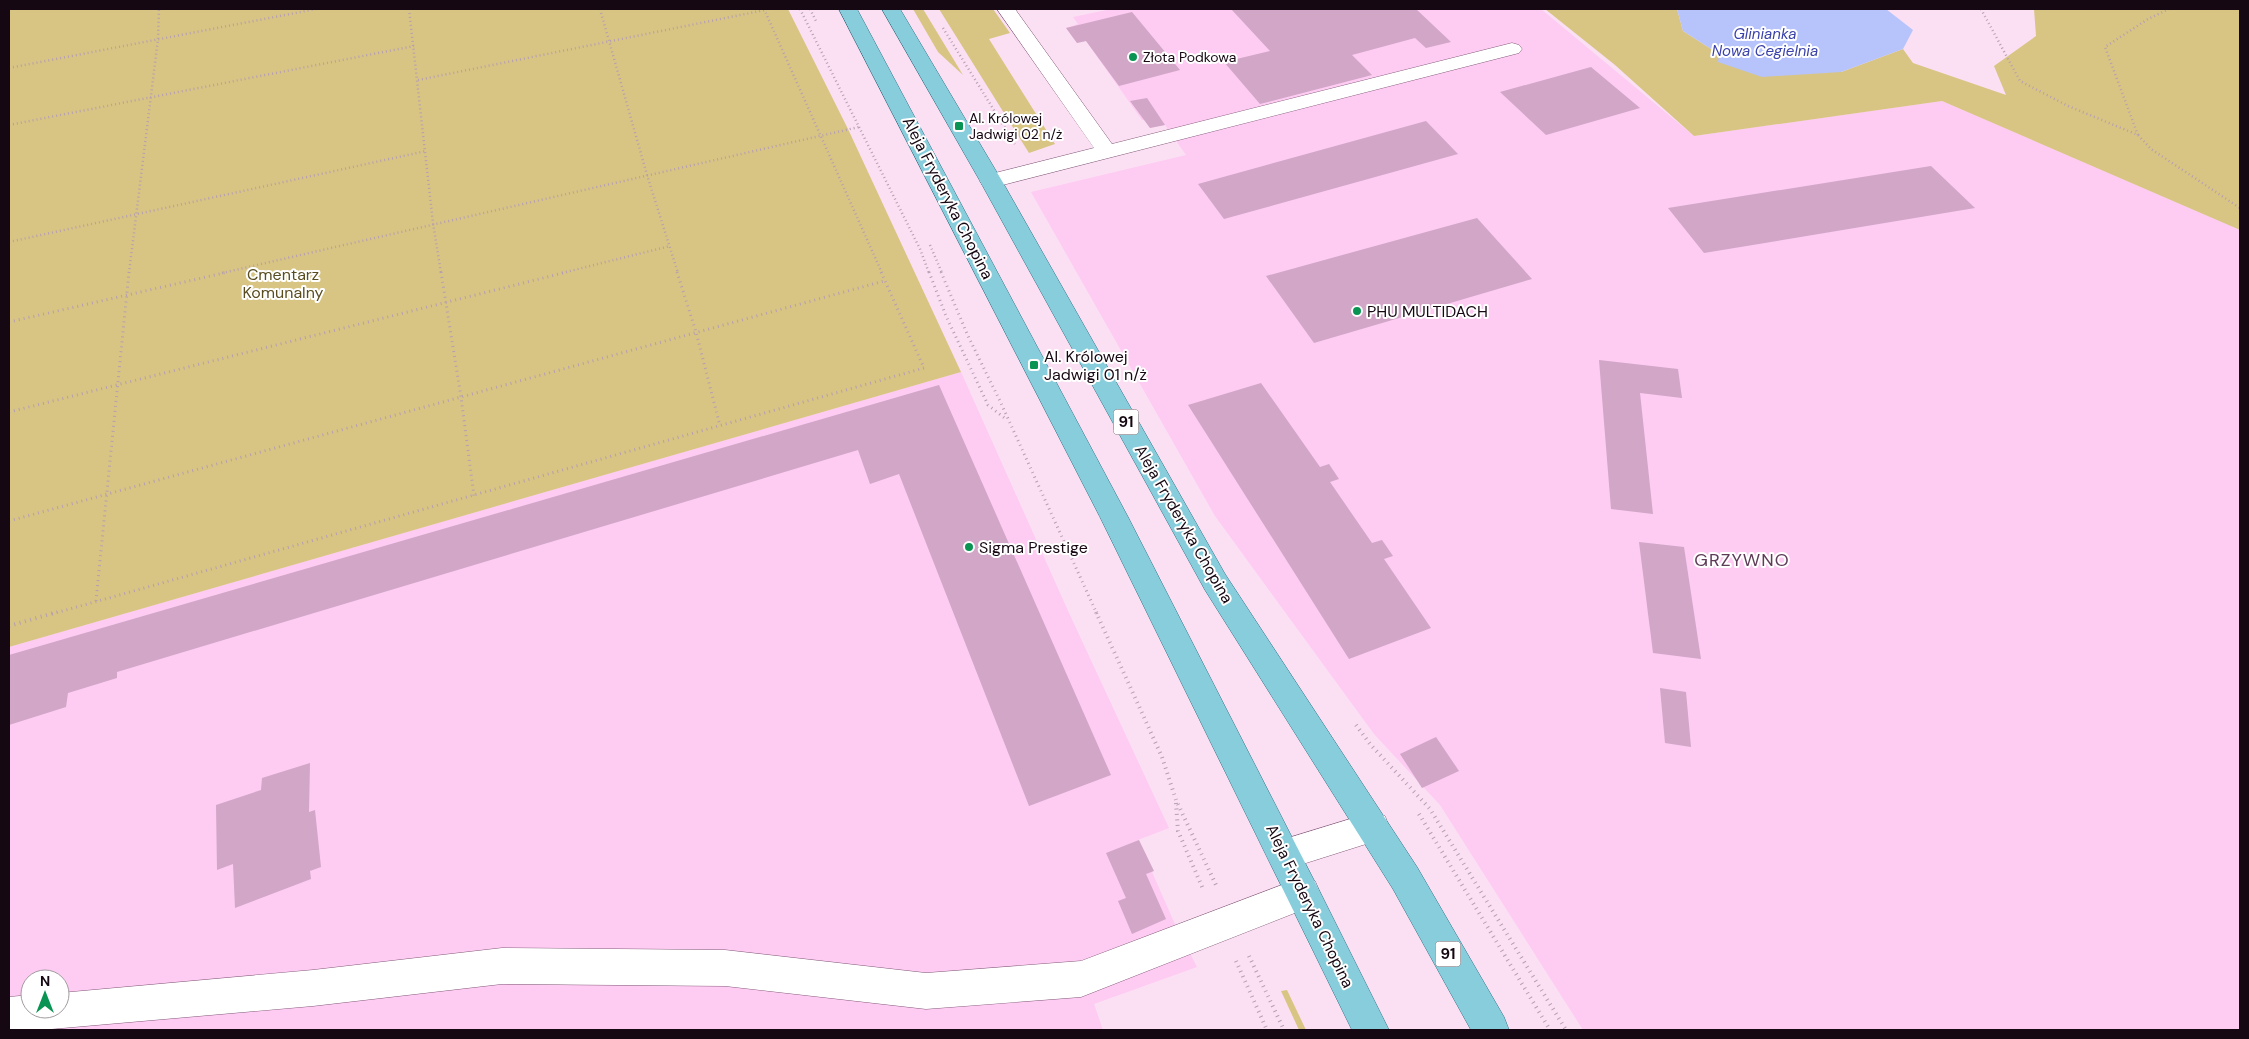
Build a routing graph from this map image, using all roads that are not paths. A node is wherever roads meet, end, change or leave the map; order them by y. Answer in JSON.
{"nodes":[{"id":1,"x":848,"y":9,"type":"edge"},
{"id":2,"x":891,"y":9,"type":"edge"},
{"id":3,"x":1006,"y":9,"type":"edge"},
{"id":4,"x":1512,"y":49,"type":"dead end"},
{"id":5,"x":1108,"y":151,"type":"junction"},
{"id":6,"x":991,"y":181,"type":"junction"},
{"id":7,"x":1373,"y":827,"type":"junction"},
{"id":8,"x":1284,"y":854,"type":"junction"},
{"id":9,"x":1303,"y":893,"type":"junction"},
{"id":10,"x":9,"y":1015,"type":"edge"},
{"id":11,"x":1371,"y":1030,"type":"edge"},
{"id":12,"x":1491,"y":1030,"type":"edge"}],
"edges":[{"from":1,"to":8,"type":"main road","name":"Aleja Fryderyka Chopina"},
{"from":2,"to":6,"type":"main road","name":"Aleja Fryderyka Chopina","number":"91"},
{"from":3,"to":5,"type":"lane"},
{"from":4,"to":5,"type":"lane"},
{"from":5,"to":6,"type":"lane"},
{"from":6,"to":7,"type":"main road","name":"Aleja Fryderyka Chopina","number":"91"},
{"from":7,"to":8,"type":"lane"},
{"from":7,"to":12,"type":"main road","name":"Aleja Fryderyka Chopina","number":"91"},
{"from":8,"to":9,"type":"main road","name":"Aleja Fryderyka Chopina"},
{"from":9,"to":10,"type":"lane"},
{"from":9,"to":11,"type":"main road","name":"Aleja Fryderyka Chopina"}]}
